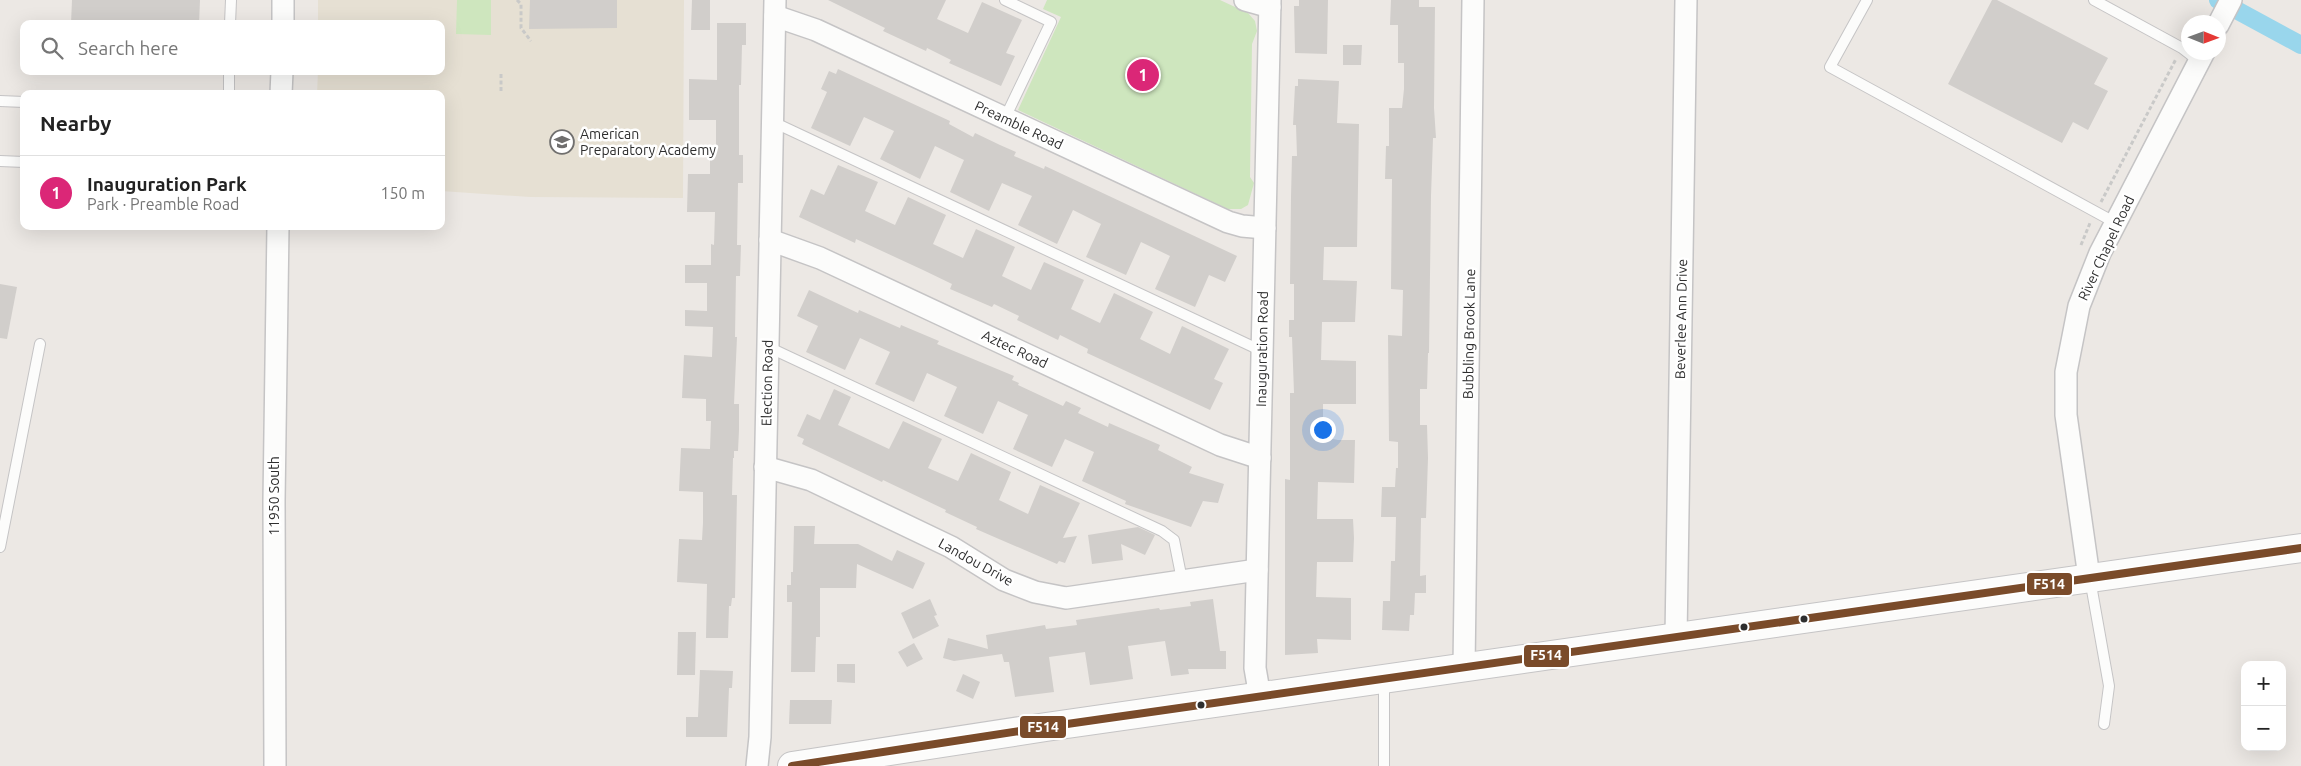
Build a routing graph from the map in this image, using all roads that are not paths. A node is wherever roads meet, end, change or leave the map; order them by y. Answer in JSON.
{"nodes":[{"id":1,"x":231,"y":0,"type":"edge"},
{"id":2,"x":284,"y":0,"type":"edge"},
{"id":3,"x":1005,"y":0,"type":"edge"},
{"id":4,"x":1245,"y":0,"type":"edge"},
{"id":5,"x":1473,"y":0,"type":"edge"},
{"id":6,"x":1686,"y":0,"type":"edge"},
{"id":7,"x":1867,"y":0,"type":"edge"},
{"id":8,"x":2094,"y":0,"type":"edge"},
{"id":9,"x":2231,"y":0,"type":"edge"},
{"id":10,"x":1270,"y":3,"type":"edge"},
{"id":11,"x":775,"y":8,"type":"edge"},
{"id":12,"x":2223,"y":15,"type":"edge"},
{"id":13,"x":230,"y":20,"type":"edge"},
{"id":14,"x":283,"y":20,"type":"edge"},
{"id":15,"x":2181,"y":47,"type":"edge"},
{"id":16,"x":2200,"y":60,"type":"edge"},
{"id":17,"x":229,"y":75,"type":"edge"},
{"id":18,"x":282,"y":75,"type":"edge"},
{"id":19,"x":229,"y":90,"type":"edge"},
{"id":20,"x":281,"y":90,"type":"edge"},
{"id":21,"x":0,"y":101,"type":"edge"},
{"id":22,"x":20,"y":102,"type":"edge"},
{"id":23,"x":1005,"y":118,"type":"junction"},
{"id":24,"x":773,"y":122,"type":"junction"},
{"id":25,"x":0,"y":161,"type":"edge"},
{"id":26,"x":20,"y":162,"type":"edge"},
{"id":27,"x":2116,"y":222,"type":"junction"},
{"id":28,"x":1265,"y":228,"type":"junction"},
{"id":29,"x":278,"y":230,"type":"edge"},
{"id":30,"x":770,"y":240,"type":"junction"},
{"id":31,"x":40,"y":344,"type":"dead end"},
{"id":32,"x":768,"y":347,"type":"junction"},
{"id":33,"x":1262,"y":351,"type":"junction"},
{"id":34,"x":1260,"y":458,"type":"junction"},
{"id":35,"x":765,"y":467,"type":"junction"},
{"id":36,"x":0,"y":547,"type":"edge"},
{"id":37,"x":2301,"y":548,"type":"edge"},
{"id":38,"x":1257,"y":570,"type":"junction"},
{"id":39,"x":2089,"y":577,"type":"junction"},
{"id":40,"x":1182,"y":580,"type":"junction"},
{"id":41,"x":1676,"y":638,"type":"junction"},
{"id":42,"x":1464,"y":668,"type":"junction"},
{"id":43,"x":1384,"y":679,"type":"junction"},
{"id":44,"x":1260,"y":697,"type":"junction"},
{"id":45,"x":2104,"y":724,"type":"dead end"},
{"id":46,"x":276,"y":766,"type":"edge"},
{"id":47,"x":757,"y":766,"type":"edge"},
{"id":48,"x":792,"y":766,"type":"edge"},
{"id":49,"x":1384,"y":766,"type":"edge"}],
"edges":[{"from":1,"to":13,"type":"lane"},
{"from":2,"to":14,"type":"street"},
{"from":3,"to":23,"type":"lane"},
{"from":4,"to":10,"type":"street"},
{"from":5,"to":42,"type":"street","name":"Bubbling Brook Lane"},
{"from":6,"to":41,"type":"street","name":"Beverlee Ann Drive"},
{"from":7,"to":27,"type":"lane"},
{"from":8,"to":15,"type":"lane"},
{"from":9,"to":12,"type":"street"},
{"from":10,"to":28,"type":"street","name":"Inauguration Road"},
{"from":11,"to":23,"type":"street","name":"Preamble Road"},
{"from":11,"to":24,"type":"street","name":"Election Road"},
{"from":16,"to":27,"type":"street","name":"River Chapel Road"},
{"from":17,"to":19,"type":"lane"},
{"from":18,"to":20,"type":"street"},
{"from":21,"to":22,"type":"lane"},
{"from":23,"to":28,"type":"street","name":"Preamble Road"},
{"from":24,"to":30,"type":"street","name":"Election Road"},
{"from":24,"to":33,"type":"lane"},
{"from":25,"to":26,"type":"lane"},
{"from":27,"to":39,"type":"street","name":"River Chapel Road"},
{"from":28,"to":33,"type":"street","name":"Inauguration Road"},
{"from":29,"to":46,"type":"street","name":"11950 South"},
{"from":30,"to":32,"type":"street","name":"Election Road"},
{"from":30,"to":34,"type":"street","name":"Aztec Road"},
{"from":31,"to":36,"type":"lane"},
{"from":32,"to":35,"type":"street","name":"Election Road"},
{"from":32,"to":40,"type":"lane"},
{"from":33,"to":34,"type":"street","name":"Inauguration Road"},
{"from":34,"to":38,"type":"street","name":"Inauguration Road"},
{"from":35,"to":40,"type":"street","name":"Landou Drive"},
{"from":35,"to":47,"type":"street","name":"Election Road"},
{"from":37,"to":39,"type":"main road"},
{"from":38,"to":40,"type":"street","name":"Landou Drive"},
{"from":38,"to":44,"type":"street","name":"Inauguration Road"},
{"from":39,"to":41,"type":"main road"},
{"from":39,"to":45,"type":"lane"},
{"from":41,"to":42,"type":"main road"},
{"from":42,"to":43,"type":"main road"},
{"from":43,"to":44,"type":"main road"},
{"from":43,"to":49,"type":"lane"},
{"from":44,"to":48,"type":"main road"}]}
